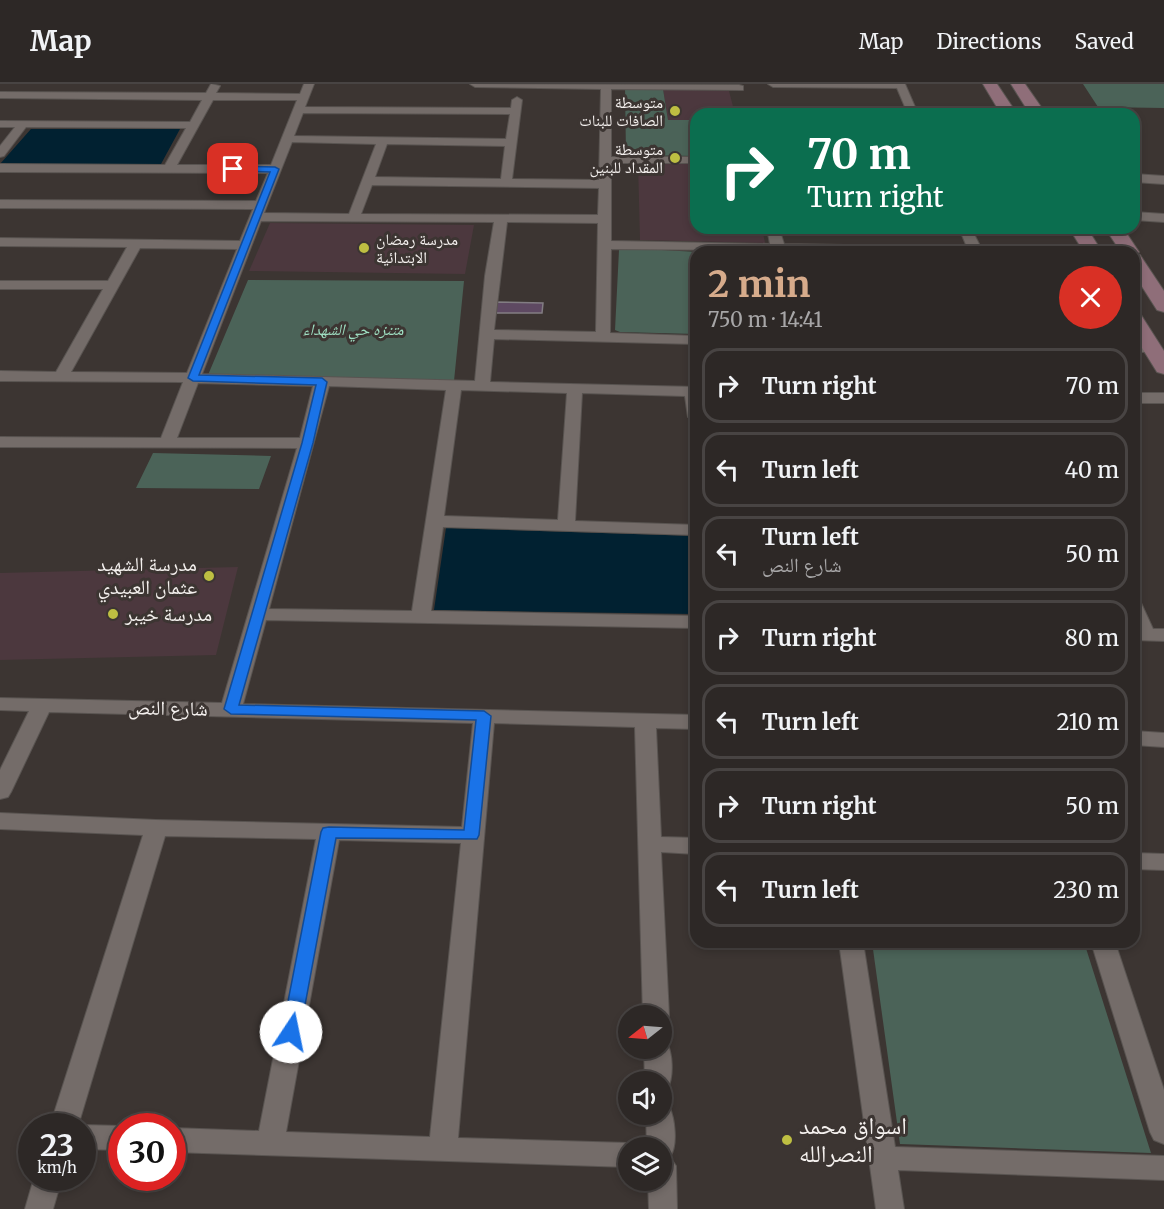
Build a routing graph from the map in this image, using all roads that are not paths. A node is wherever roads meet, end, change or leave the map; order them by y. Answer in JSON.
{"nodes":[{"id":1,"x":51,"y":84,"type":"edge"},
{"id":2,"x":216,"y":84,"type":"edge"},
{"id":3,"x":309,"y":84,"type":"edge"},
{"id":4,"x":475,"y":84,"type":"edge"},
{"id":5,"x":773,"y":84,"type":"edge"},
{"id":6,"x":900,"y":84,"type":"edge"},
{"id":7,"x":990,"y":84,"type":"edge"},
{"id":8,"x":1018,"y":84,"type":"edge"},
{"id":9,"x":519,"y":85,"type":"edge"},
{"id":10,"x":662,"y":85,"type":"edge"},
{"id":11,"x":606,"y":86,"type":"junction"},
{"id":12,"x":0,"y":95,"type":"edge"},
{"id":13,"x":42,"y":95,"type":"junction"},
{"id":14,"x":209,"y":96,"type":"junction"},
{"id":15,"x":742,"y":100,"type":"edge"},
{"id":16,"x":301,"y":104,"type":"junction"},
{"id":17,"x":799,"y":108,"type":"edge"},
{"id":18,"x":910,"y":108,"type":"edge"},
{"id":19,"x":1005,"y":108,"type":"edge"},
{"id":20,"x":1034,"y":108,"type":"edge"},
{"id":21,"x":516,"y":111,"type":"junction"},
{"id":22,"x":0,"y":124,"type":"edge"},
{"id":23,"x":23,"y":124,"type":"junction"},
{"id":24,"x":194,"y":124,"type":"junction"},
{"id":25,"x":287,"y":139,"type":"junction"},
{"id":26,"x":383,"y":141,"type":"junction"},
{"id":27,"x":511,"y":143,"type":"junction"},
{"id":28,"x":0,"y":154,"type":"edge"},
{"id":29,"x":604,"y":160,"type":"junction"},
{"id":30,"x":690,"y":160,"type":"edge"},
{"id":31,"x":0,"y":168,"type":"edge"},
{"id":32,"x":169,"y":169,"type":"junction"},
{"id":33,"x":275,"y":169,"type":"junction"},
{"id":34,"x":1140,"y":178,"type":"edge"},
{"id":35,"x":1164,"y":180,"type":"edge"},
{"id":36,"x":369,"y":181,"type":"junction"},
{"id":37,"x":506,"y":183,"type":"junction"},
{"id":38,"x":604,"y":184,"type":"junction"},
{"id":39,"x":0,"y":204,"type":"edge"},
{"id":40,"x":259,"y":211,"type":"junction"},
{"id":41,"x":1140,"y":216,"type":"edge"},
{"id":42,"x":354,"y":217,"type":"junction"},
{"id":43,"x":501,"y":218,"type":"junction"},
{"id":44,"x":1164,"y":218,"type":"edge"},
{"id":45,"x":603,"y":219,"type":"junction"},
{"id":46,"x":0,"y":242,"type":"edge"},
{"id":47,"x":135,"y":244,"type":"junction"},
{"id":48,"x":603,"y":244,"type":"junction"},
{"id":49,"x":245,"y":245,"type":"junction"},
{"id":50,"x":690,"y":248,"type":"edge"},
{"id":51,"x":1140,"y":268,"type":"edge"},
{"id":52,"x":112,"y":285,"type":"junction"},
{"id":53,"x":1,"y":286,"type":"edge"},
{"id":54,"x":1164,"y":306,"type":"edge"},
{"id":55,"x":487,"y":334,"type":"junction"},
{"id":56,"x":603,"y":337,"type":"junction"},
{"id":57,"x":690,"y":340,"type":"edge"},
{"id":58,"x":1143,"y":348,"type":"edge"},
{"id":59,"x":1164,"y":368,"type":"edge"},
{"id":60,"x":0,"y":376,"type":"edge"},
{"id":61,"x":61,"y":376,"type":"junction"},
{"id":62,"x":193,"y":378,"type":"junction"},
{"id":63,"x":322,"y":382,"type":"junction"},
{"id":64,"x":454,"y":386,"type":"junction"},
{"id":65,"x":482,"y":386,"type":"junction"},
{"id":66,"x":575,"y":388,"type":"junction"},
{"id":67,"x":690,"y":392,"type":"edge"},
{"id":68,"x":1140,"y":398,"type":"edge"},
{"id":69,"x":1164,"y":398,"type":"edge"},
{"id":70,"x":0,"y":442,"type":"edge"},
{"id":71,"x":167,"y":443,"type":"junction"},
{"id":72,"x":307,"y":443,"type":"junction"},
{"id":73,"x":434,"y":521,"type":"junction"},
{"id":74,"x":566,"y":525,"type":"junction"},
{"id":75,"x":690,"y":530,"type":"edge"},
{"id":76,"x":257,"y":614,"type":"junction"},
{"id":77,"x":421,"y":617,"type":"junction"},
{"id":78,"x":1140,"y":619,"type":"edge"},
{"id":79,"x":690,"y":622,"type":"edge"},
{"id":80,"x":1148,"y":635,"type":"edge"},
{"id":81,"x":0,"y":704,"type":"edge"},
{"id":82,"x":42,"y":705,"type":"junction"},
{"id":83,"x":231,"y":709,"type":"junction"},
{"id":84,"x":484,"y":716,"type":"junction"},
{"id":85,"x":645,"y":720,"type":"junction"},
{"id":86,"x":690,"y":722,"type":"edge"},
{"id":87,"x":1140,"y":738,"type":"edge"},
{"id":88,"x":1164,"y":740,"type":"edge"},
{"id":89,"x":0,"y":792,"type":"edge"},
{"id":90,"x":0,"y":821,"type":"edge"},
{"id":91,"x":156,"y":828,"type":"junction"},
{"id":92,"x":329,"y":832,"type":"junction"},
{"id":93,"x":471,"y":835,"type":"junction"},
{"id":94,"x":649,"y":844,"type":"junction"},
{"id":95,"x":690,"y":846,"type":"edge"},
{"id":96,"x":1140,"y":861,"type":"edge"},
{"id":97,"x":1164,"y":862,"type":"edge"},
{"id":98,"x":852,"y":948,"type":"edge"},
{"id":99,"x":1105,"y":948,"type":"edge"},
{"id":100,"x":656,"y":1005,"type":"edge"},
{"id":101,"x":68,"y":1113,"type":"edge"},
{"id":102,"x":1164,"y":1132,"type":"edge"},
{"id":103,"x":186,"y":1140,"type":"edge"},
{"id":104,"x":270,"y":1143,"type":"junction"},
{"id":105,"x":443,"y":1149,"type":"junction"},
{"id":106,"x":618,"y":1155,"type":"edge"},
{"id":107,"x":882,"y":1158,"type":"junction"},
{"id":108,"x":1164,"y":1168,"type":"edge"},
{"id":109,"x":44,"y":1191,"type":"edge"},
{"id":110,"x":663,"y":1191,"type":"edge"},
{"id":111,"x":39,"y":1209,"type":"edge"},
{"id":112,"x":663,"y":1209,"type":"edge"},
{"id":113,"x":890,"y":1209,"type":"edge"}],
"edges":[{"from":1,"to":13,"type":"street"},
{"from":2,"to":14,"type":"street"},
{"from":3,"to":16,"type":"street"},
{"from":4,"to":9,"type":"street"},
{"from":5,"to":6,"type":"street"},
{"from":6,"to":18,"type":"street"},
{"from":7,"to":19,"type":"main road"},
{"from":8,"to":20,"type":"main road"},
{"from":9,"to":11,"type":"street"},
{"from":9,"to":21,"type":"street"},
{"from":10,"to":11,"type":"street"},
{"from":10,"to":15,"type":"street"},
{"from":11,"to":29,"type":"street"},
{"from":12,"to":13,"type":"street"},
{"from":13,"to":14,"type":"street"},
{"from":14,"to":16,"type":"street"},
{"from":14,"to":24,"type":"street"},
{"from":15,"to":17,"type":"street"},
{"from":16,"to":21,"type":"street"},
{"from":16,"to":25,"type":"street"},
{"from":21,"to":27,"type":"street"},
{"from":22,"to":23,"type":"street"},
{"from":23,"to":24,"type":"street"},
{"from":23,"to":28,"type":"street"},
{"from":24,"to":32,"type":"street"},
{"from":25,"to":26,"type":"street"},
{"from":25,"to":33,"type":"street"},
{"from":26,"to":27,"type":"street"},
{"from":26,"to":36,"type":"street"},
{"from":27,"to":37,"type":"street"},
{"from":29,"to":30,"type":"street"},
{"from":29,"to":38,"type":"street"},
{"from":31,"to":32,"type":"street"},
{"from":32,"to":33,"type":"street"},
{"from":33,"to":40,"type":"street"},
{"from":34,"to":35,"type":"street"},
{"from":36,"to":37,"type":"street"},
{"from":36,"to":42,"type":"street"},
{"from":37,"to":38,"type":"street"},
{"from":38,"to":45,"type":"street"},
{"from":39,"to":40,"type":"street"},
{"from":40,"to":42,"type":"street"},
{"from":40,"to":49,"type":"street"},
{"from":41,"to":44,"type":"street"},
{"from":42,"to":43,"type":"street"},
{"from":43,"to":45,"type":"street"},
{"from":43,"to":55,"type":"street"},
{"from":45,"to":48,"type":"street"},
{"from":46,"to":47,"type":"street"},
{"from":47,"to":49,"type":"street"},
{"from":47,"to":52,"type":"street"},
{"from":48,"to":50,"type":"street"},
{"from":48,"to":56,"type":"street"},
{"from":49,"to":62,"type":"street"},
{"from":51,"to":54,"type":"main road"},
{"from":52,"to":53,"type":"street"},
{"from":52,"to":61,"type":"street"},
{"from":55,"to":56,"type":"street"},
{"from":55,"to":65,"type":"street"},
{"from":56,"to":57,"type":"street"},
{"from":58,"to":59,"type":"main road"},
{"from":60,"to":61,"type":"street"},
{"from":61,"to":62,"type":"street"},
{"from":62,"to":63,"type":"street"},
{"from":62,"to":71,"type":"street"},
{"from":63,"to":64,"type":"street"},
{"from":63,"to":72,"type":"street"},
{"from":64,"to":65,"type":"street"},
{"from":64,"to":73,"type":"street"},
{"from":65,"to":66,"type":"street"},
{"from":66,"to":67,"type":"street"},
{"from":66,"to":74,"type":"street"},
{"from":68,"to":69,"type":"street"},
{"from":70,"to":71,"type":"street"},
{"from":71,"to":72,"type":"street"},
{"from":72,"to":76,"type":"street"},
{"from":73,"to":74,"type":"street"},
{"from":73,"to":77,"type":"street"},
{"from":74,"to":75,"type":"street"},
{"from":76,"to":77,"type":"street"},
{"from":76,"to":83,"type":"street"},
{"from":77,"to":79,"type":"street"},
{"from":78,"to":80,"type":"street"},
{"from":81,"to":82,"type":"street","name":"شارع النص"},
{"from":82,"to":83,"type":"street","name":"شارع النص"},
{"from":82,"to":89,"type":"street"},
{"from":83,"to":84,"type":"street","name":"شارع النص"},
{"from":84,"to":85,"type":"street","name":"شارع النص"},
{"from":84,"to":93,"type":"street"},
{"from":85,"to":86,"type":"street","name":"شارع النص"},
{"from":85,"to":94,"type":"street"},
{"from":87,"to":88,"type":"street"},
{"from":90,"to":91,"type":"street"},
{"from":91,"to":92,"type":"street"},
{"from":91,"to":101,"type":"street"},
{"from":92,"to":93,"type":"street"},
{"from":92,"to":104,"type":"street"},
{"from":93,"to":105,"type":"street"},
{"from":94,"to":95,"type":"street"},
{"from":94,"to":100,"type":"street"},
{"from":96,"to":97,"type":"street"},
{"from":98,"to":107,"type":"street"},
{"from":99,"to":102,"type":"street"},
{"from":103,"to":104,"type":"street"},
{"from":104,"to":105,"type":"street"},
{"from":105,"to":106,"type":"street"},
{"from":107,"to":108,"type":"street"},
{"from":107,"to":113,"type":"street"},
{"from":109,"to":111,"type":"street"},
{"from":110,"to":112,"type":"street"}]}
